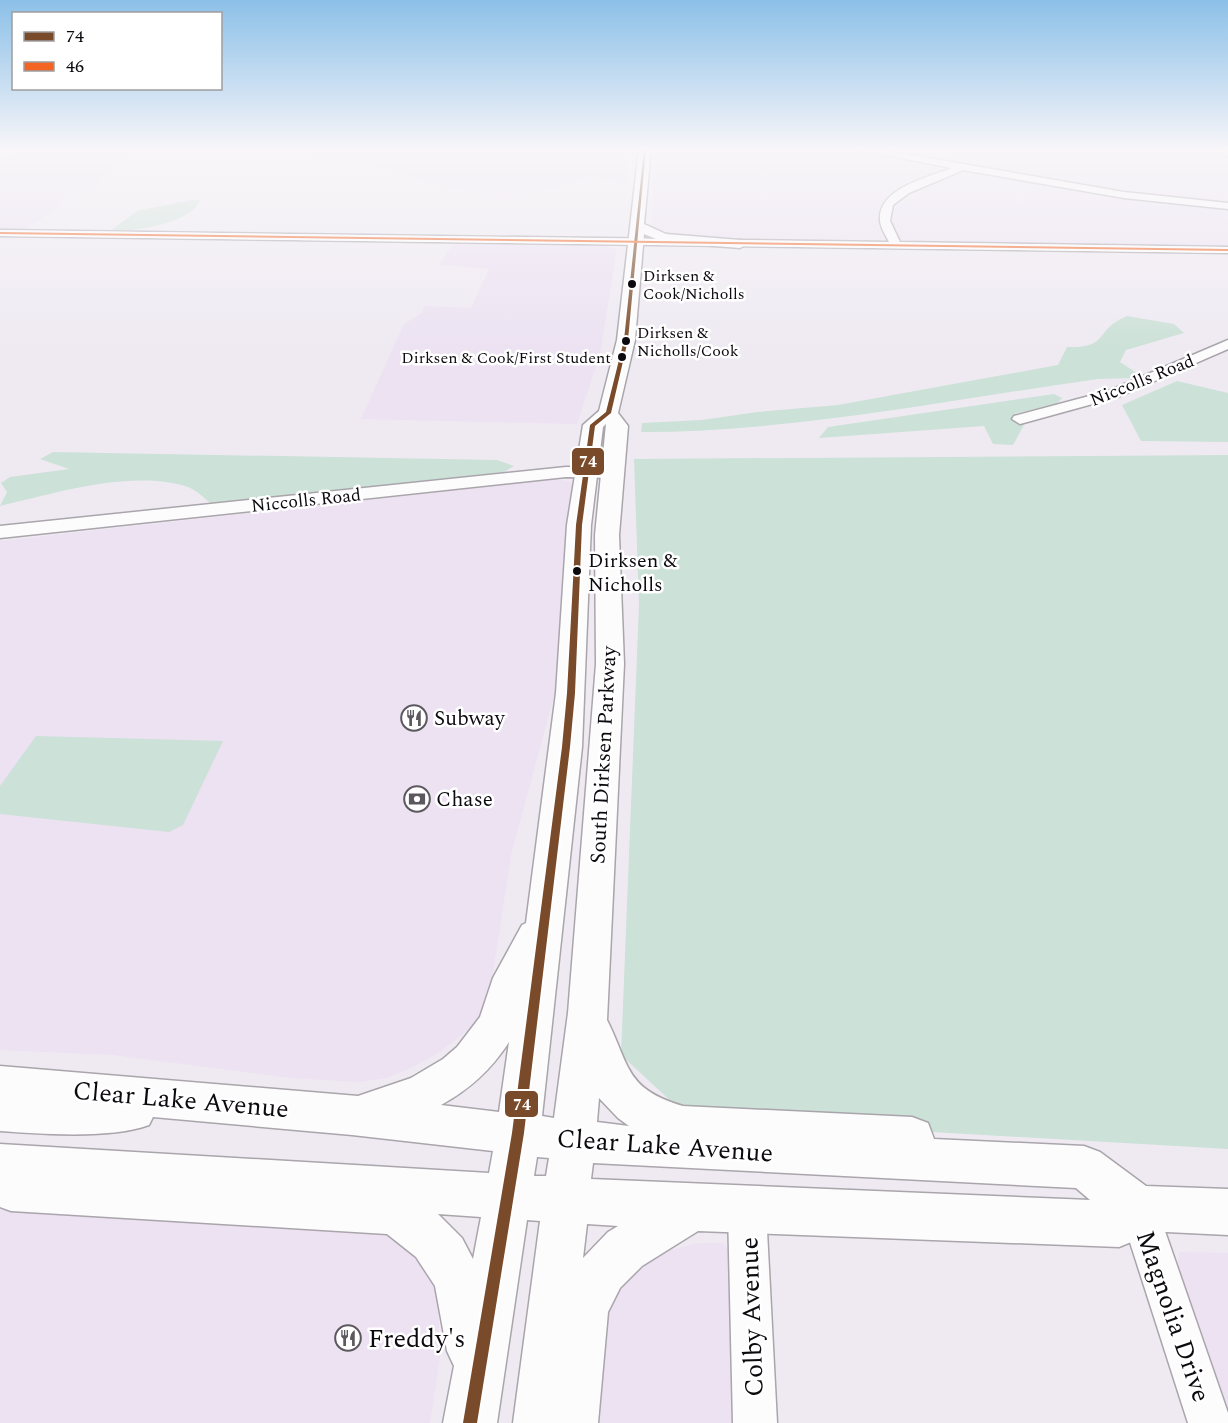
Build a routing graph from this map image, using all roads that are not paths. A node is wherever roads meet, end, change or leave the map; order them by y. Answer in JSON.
{"nodes":[{"id":1,"x":638,"y":215,"type":"edge"},
{"id":2,"x":886,"y":215,"type":"edge"},
{"id":3,"x":637,"y":226,"type":"junction"},
{"id":4,"x":0,"y":233,"type":"edge"},
{"id":5,"x":636,"y":243,"type":"junction"},
{"id":6,"x":711,"y":244,"type":"junction"},
{"id":7,"x":740,"y":244,"type":"junction"},
{"id":8,"x":896,"y":245,"type":"junction"},
{"id":9,"x":1228,"y":250,"type":"edge"},
{"id":10,"x":651,"y":257,"type":"dead end"},
{"id":11,"x":650,"y":274,"type":"dead end"},
{"id":12,"x":631,"y":289,"type":"junction"},
{"id":13,"x":1228,"y":344,"type":"edge"},
{"id":14,"x":1020,"y":419,"type":"dead end"},
{"id":15,"x":599,"y":472,"type":"junction"},
{"id":16,"x":0,"y":532,"type":"edge"},
{"id":17,"x":545,"y":916,"type":"junction"},
{"id":18,"x":588,"y":1013,"type":"junction"},
{"id":19,"x":0,"y":1084,"type":"edge"},
{"id":20,"x":202,"y":1101,"type":"junction"},
{"id":21,"x":0,"y":1111,"type":"edge"},
{"id":22,"x":352,"y":1115,"type":"junction"},
{"id":23,"x":577,"y":1120,"type":"junction"},
{"id":24,"x":518,"y":1132,"type":"junction"},
{"id":25,"x":962,"y":1161,"type":"junction"},
{"id":26,"x":0,"y":1165,"type":"edge"},
{"id":27,"x":0,"y":1180,"type":"edge"},
{"id":28,"x":507,"y":1196,"type":"junction"},
{"id":29,"x":567,"y":1200,"type":"junction"},
{"id":30,"x":693,"y":1208,"type":"junction"},
{"id":31,"x":1138,"y":1208,"type":"junction"},
{"id":32,"x":747,"y":1211,"type":"junction"},
{"id":33,"x":1228,"y":1212,"type":"edge"},
{"id":34,"x":473,"y":1399,"type":"edge"},
{"id":35,"x":540,"y":1423,"type":"edge"},
{"id":36,"x":571,"y":1423,"type":"edge"},
{"id":37,"x":755,"y":1423,"type":"edge"},
{"id":38,"x":1210,"y":1423,"type":"edge"}],
"edges":[{"from":1,"to":3,"type":"main road","name":"South Dirksen Parkway"},
{"from":2,"to":8,"type":"street"},
{"from":3,"to":5,"type":"main road","name":"South Dirksen Parkway"},
{"from":3,"to":7,"type":"main road"},
{"from":4,"to":5,"type":"street"},
{"from":5,"to":6,"type":"street"},
{"from":5,"to":12,"type":"main road","name":"South Dirksen Parkway"},
{"from":6,"to":7,"type":"street"},
{"from":6,"to":10,"type":"main road"},
{"from":7,"to":8,"type":"street"},
{"from":8,"to":9,"type":"street"},
{"from":11,"to":12,"type":"main road"},
{"from":12,"to":15,"type":"main road","name":"South Dirksen Parkway"},
{"from":13,"to":14,"type":"street","name":"Niccolls Road"},
{"from":15,"to":16,"type":"street","name":"Niccolls Road"},
{"from":15,"to":17,"type":"main road","name":"South Dirksen Parkway"},
{"from":15,"to":18,"type":"main road","name":"South Dirksen Parkway"},
{"from":17,"to":22,"type":"main road"},
{"from":17,"to":24,"type":"main road","name":"South Dirksen Parkway"},
{"from":18,"to":23,"type":"main road","name":"South Dirksen Parkway"},
{"from":18,"to":25,"type":"main road"},
{"from":19,"to":20,"type":"main road","name":"Clear Lake Avenue"},
{"from":20,"to":21,"type":"main road"},
{"from":20,"to":22,"type":"main road","name":"Clear Lake Avenue"},
{"from":22,"to":24,"type":"main road","name":"Clear Lake Avenue"},
{"from":23,"to":24,"type":"main road","name":"Clear Lake Avenue"},
{"from":23,"to":25,"type":"main road","name":"Clear Lake Avenue"},
{"from":23,"to":29,"type":"main road","name":"South Dirksen Parkway"},
{"from":24,"to":28,"type":"main road","name":"South Dirksen Parkway"},
{"from":25,"to":31,"type":"main road","name":"Clear Lake Avenue"},
{"from":26,"to":28,"type":"main road"},
{"from":27,"to":34,"type":"main road"},
{"from":28,"to":29,"type":"main road"},
{"from":28,"to":34,"type":"main road","name":"South Dirksen Parkway"},
{"from":29,"to":30,"type":"main road"},
{"from":29,"to":35,"type":"main road","name":"South Dirksen Parkway"},
{"from":30,"to":32,"type":"main road"},
{"from":30,"to":36,"type":"main road"},
{"from":31,"to":32,"type":"main road"},
{"from":31,"to":33,"type":"main road"},
{"from":31,"to":38,"type":"street","name":"Magnolia Drive"},
{"from":32,"to":37,"type":"street","name":"Colby Avenue"}]}
